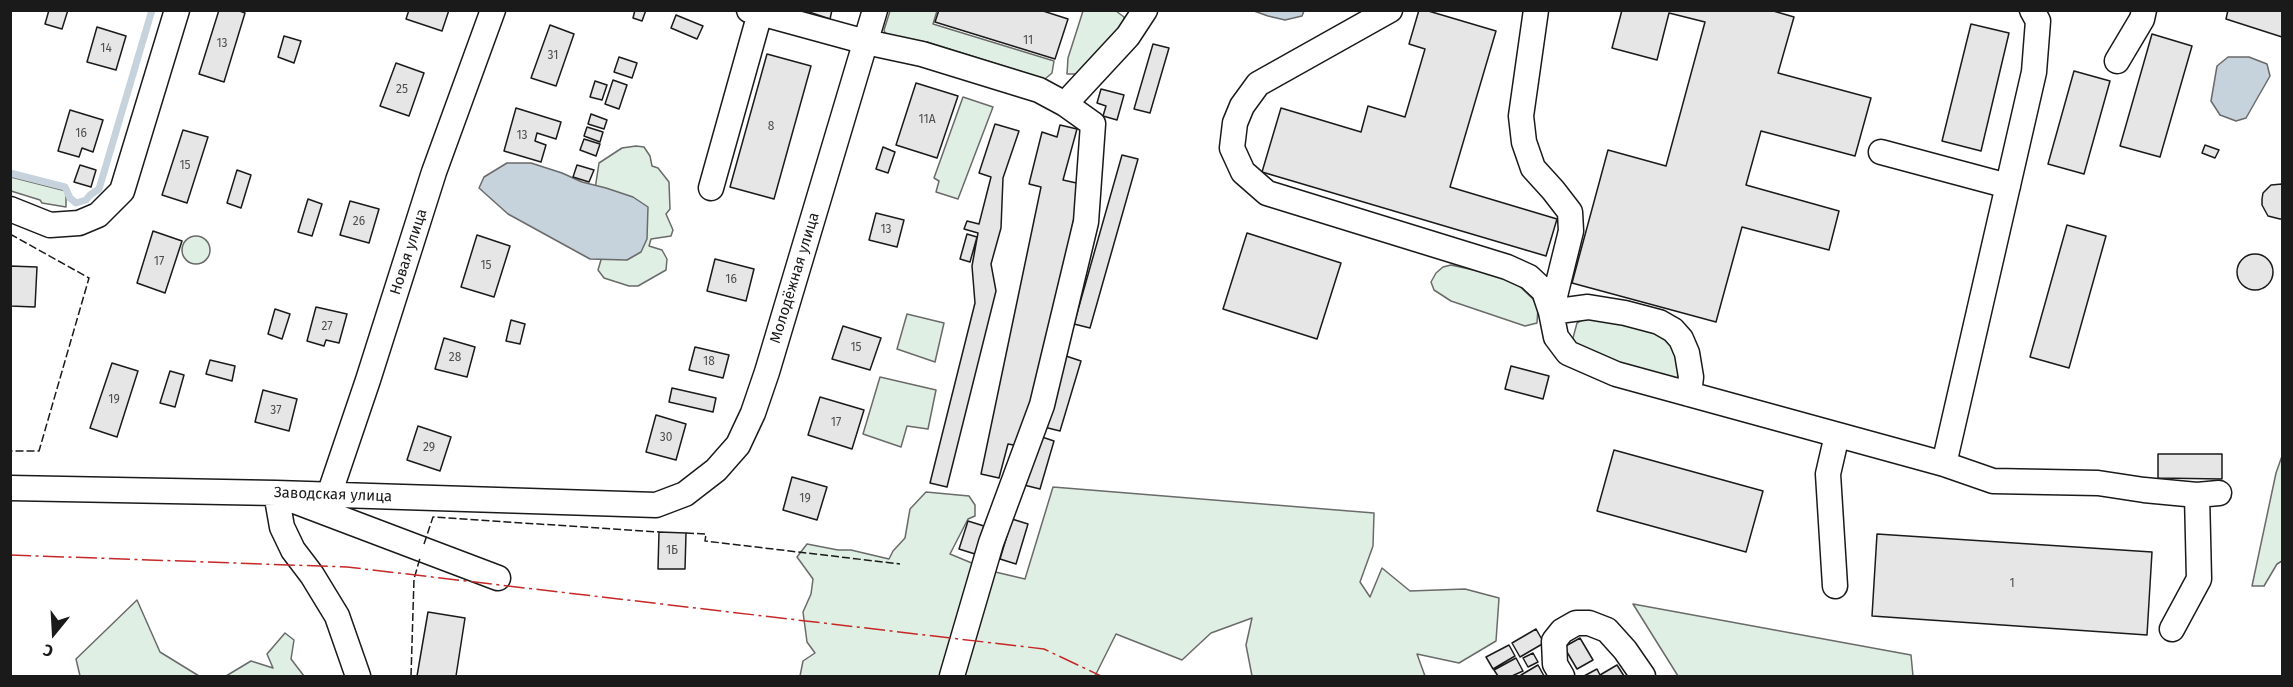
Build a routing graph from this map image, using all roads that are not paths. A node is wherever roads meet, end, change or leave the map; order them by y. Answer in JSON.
{"nodes":[{"id":1,"x":177,"y":10,"type":"edge"},
{"id":2,"x":493,"y":10,"type":"edge"},
{"id":3,"x":875,"y":10,"type":"edge"},
{"id":4,"x":1144,"y":10,"type":"edge"},
{"id":5,"x":1390,"y":10,"type":"edge"},
{"id":6,"x":1536,"y":10,"type":"edge"},
{"id":7,"x":2032,"y":10,"type":"edge"},
{"id":8,"x":2144,"y":10,"type":"edge"},
{"id":9,"x":755,"y":12,"type":"edge"},
{"id":10,"x":867,"y":42,"type":"junction"},
{"id":11,"x":2117,"y":61,"type":"dead end"},
{"id":12,"x":1065,"y":104,"type":"junction"},
{"id":13,"x":1881,"y":152,"type":"dead end"},
{"id":14,"x":2008,"y":186,"type":"junction"},
{"id":15,"x":711,"y":188,"type":"dead end"},
{"id":16,"x":10,"y":209,"type":"edge"},
{"id":17,"x":1551,"y":312,"type":"junction"},
{"id":18,"x":1689,"y":394,"type":"junction"},
{"id":19,"x":1837,"y":435,"type":"junction"},
{"id":20,"x":1944,"y":464,"type":"junction"},
{"id":21,"x":10,"y":488,"type":"edge"},
{"id":22,"x":276,"y":493,"type":"junction"},
{"id":23,"x":329,"y":495,"type":"junction"},
{"id":24,"x":656,"y":504,"type":"joint"},
{"id":25,"x":498,"y":578,"type":"dead end"},
{"id":26,"x":1835,"y":586,"type":"dead end"},
{"id":27,"x":2172,"y":629,"type":"dead end"},
{"id":28,"x":358,"y":676,"type":"edge"},
{"id":29,"x":952,"y":676,"type":"edge"},
{"id":30,"x":1562,"y":676,"type":"edge"},
{"id":31,"x":1643,"y":676,"type":"edge"}],
"edges":[{"from":1,"to":16,"type":"street"},
{"from":2,"to":23,"type":"street","name":"Новая улица"},
{"from":3,"to":10,"type":"street","name":"Молодёжная улица"},
{"from":4,"to":12,"type":"street"},
{"from":5,"to":17,"type":"street"},
{"from":6,"to":17,"type":"street"},
{"from":7,"to":14,"type":"street"},
{"from":8,"to":11,"type":"street"},
{"from":9,"to":10,"type":"street"},
{"from":9,"to":15,"type":"street"},
{"from":10,"to":12,"type":"street"},
{"from":10,"to":24,"type":"street","name":"Молодёжная улица"},
{"from":12,"to":29,"type":"street"},
{"from":13,"to":14,"type":"street"},
{"from":14,"to":20,"type":"street"},
{"from":17,"to":18,"type":"street"},
{"from":17,"to":18,"type":"street"},
{"from":18,"to":19,"type":"street"},
{"from":19,"to":20,"type":"street"},
{"from":19,"to":26,"type":"street"},
{"from":20,"to":27,"type":"street"},
{"from":21,"to":22,"type":"street","name":"Заводская улица"},
{"from":22,"to":23,"type":"street","name":"Заводская улица"},
{"from":22,"to":25,"type":"street"},
{"from":22,"to":28,"type":"street"},
{"from":23,"to":24,"type":"street","name":"Заводская улица"},
{"from":30,"to":31,"type":"street"}]}
